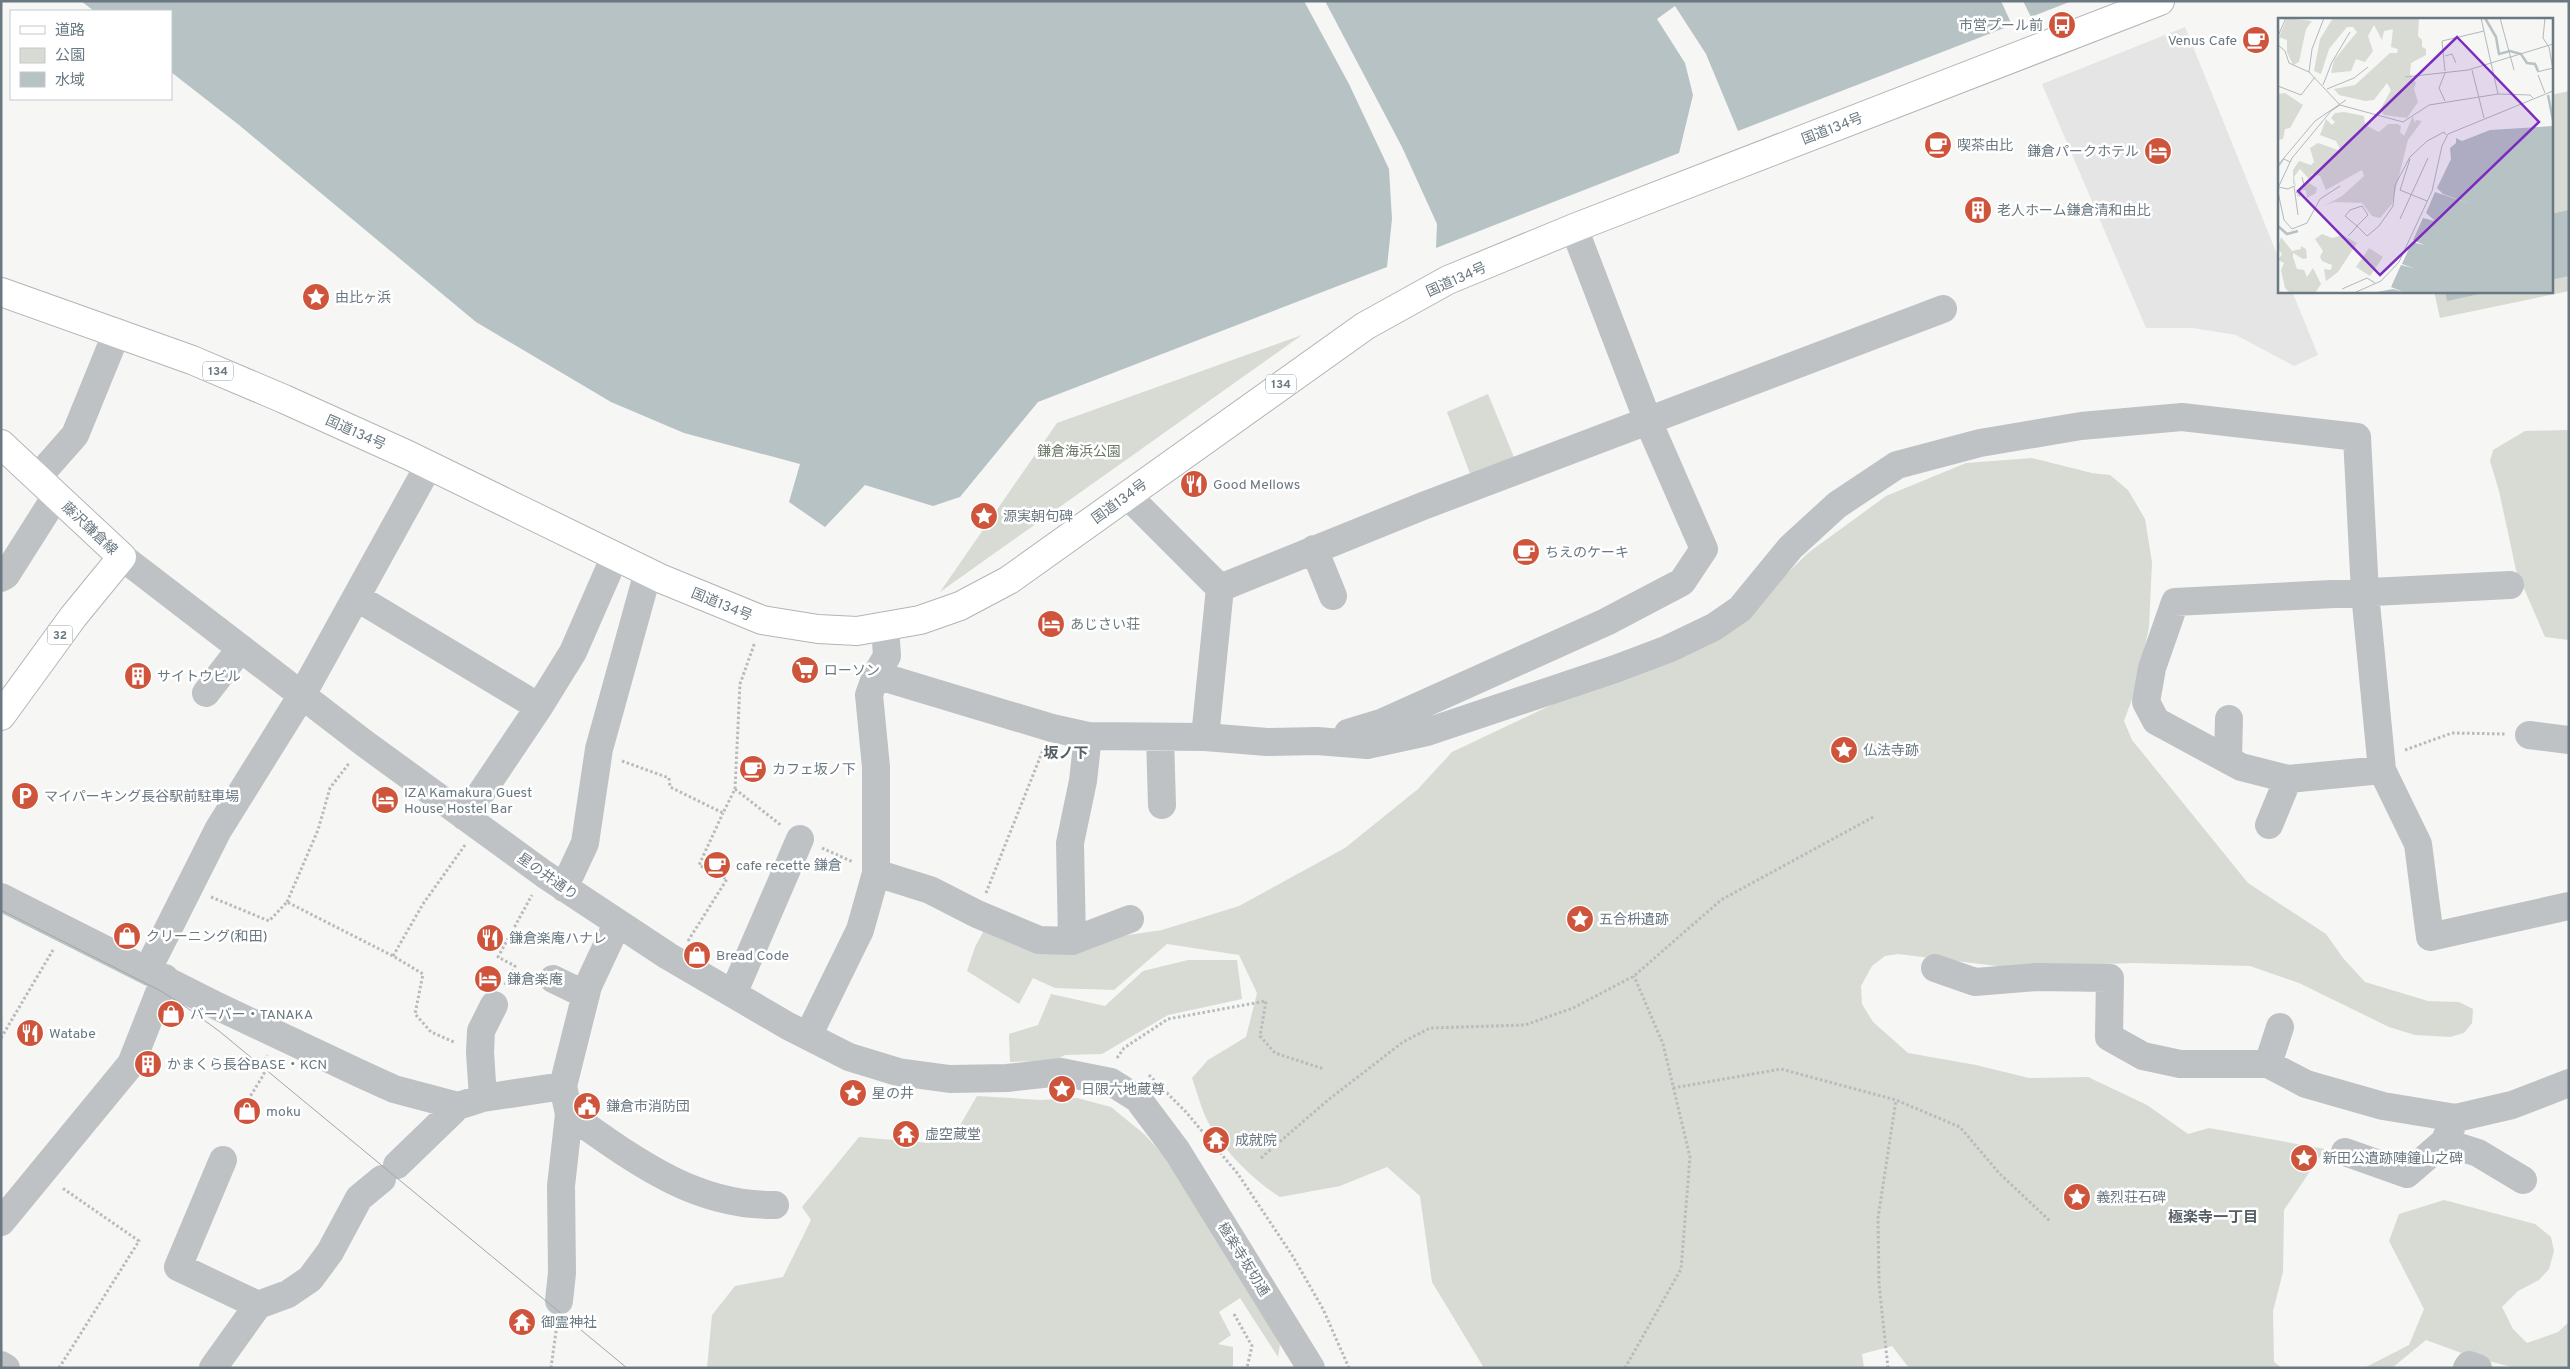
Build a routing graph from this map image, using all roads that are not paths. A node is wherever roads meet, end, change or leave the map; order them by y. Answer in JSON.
{"nodes":[{"id":1,"x":2160,"y":1,"type":"edge"},
{"id":2,"x":1574,"y":228,"type":"junction"},
{"id":3,"x":1,"y":292,"type":"edge"},
{"id":4,"x":1943,"y":309,"type":"dead end"},
{"id":5,"x":117,"y":332,"type":"junction"},
{"id":6,"x":1648,"y":421,"type":"junction"},
{"id":7,"x":1,"y":444,"type":"edge"},
{"id":8,"x":428,"y":465,"type":"junction"},
{"id":9,"x":47,"y":487,"type":"junction"},
{"id":10,"x":1127,"y":495,"type":"junction"},
{"id":11,"x":1314,"y":549,"type":"junction"},
{"id":12,"x":615,"y":556,"type":"junction"},
{"id":13,"x":122,"y":557,"type":"junction"},
{"id":14,"x":648,"y":572,"type":"junction"},
{"id":15,"x":1,"y":578,"type":"edge"},
{"id":16,"x":2510,"y":585,"type":"dead end"},
{"id":17,"x":1220,"y":588,"type":"junction"},
{"id":18,"x":2365,"y":593,"type":"junction"},
{"id":19,"x":1333,"y":596,"type":"dead end"},
{"id":20,"x":356,"y":597,"type":"junction"},
{"id":21,"x":885,"y":626,"type":"junction"},
{"id":22,"x":241,"y":648,"type":"junction"},
{"id":23,"x":876,"y":675,"type":"junction"},
{"id":24,"x":206,"y":693,"type":"dead end"},
{"id":25,"x":302,"y":695,"type":"junction"},
{"id":26,"x":539,"y":707,"type":"junction"},
{"id":27,"x":1,"y":716,"type":"edge"},
{"id":28,"x":2229,"y":719,"type":"dead end"},
{"id":29,"x":2529,"y":735,"type":"road end"},
{"id":30,"x":1088,"y":736,"type":"junction"},
{"id":31,"x":1160,"y":737,"type":"junction"},
{"id":32,"x":1205,"y":737,"type":"junction"},
{"id":33,"x":2569,"y":740,"type":"edge"},
{"id":34,"x":1317,"y":741,"type":"junction"},
{"id":35,"x":2228,"y":760,"type":"junction"},
{"id":36,"x":2382,"y":764,"type":"junction"},
{"id":37,"x":2288,"y":780,"type":"junction"},
{"id":38,"x":1162,"y":805,"type":"dead end"},
{"id":39,"x":472,"y":822,"type":"junction"},
{"id":40,"x":2269,"y":825,"type":"dead end"},
{"id":41,"x":800,"y":839,"type":"road end"},
{"id":42,"x":876,"y":873,"type":"junction"},
{"id":43,"x":554,"y":881,"type":"junction"},
{"id":44,"x":1,"y":897,"type":"edge"},
{"id":45,"x":2569,"y":906,"type":"edge"},
{"id":46,"x":1130,"y":920,"type":"dead end"},
{"id":47,"x":617,"y":924,"type":"junction"},
{"id":48,"x":1072,"y":941,"type":"junction"},
{"id":49,"x":1935,"y":968,"type":"dead end"},
{"id":50,"x":157,"y":974,"type":"junction"},
{"id":51,"x":553,"y":979,"type":"dead end"},
{"id":52,"x":732,"y":994,"type":"junction"},
{"id":53,"x":586,"y":995,"type":"junction"},
{"id":54,"x":494,"y":1005,"type":"road end"},
{"id":55,"x":2280,"y":1027,"type":"dead end"},
{"id":56,"x":808,"y":1036,"type":"junction"},
{"id":57,"x":2268,"y":1064,"type":"junction"},
{"id":58,"x":2569,"y":1083,"type":"edge"},
{"id":59,"x":562,"y":1086,"type":"junction"},
{"id":60,"x":483,"y":1098,"type":"junction"},
{"id":61,"x":458,"y":1106,"type":"junction"},
{"id":62,"x":569,"y":1114,"type":"junction"},
{"id":63,"x":2450,"y":1130,"type":"junction"},
{"id":64,"x":2345,"y":1152,"type":"dead end"},
{"id":65,"x":223,"y":1160,"type":"dead end"},
{"id":66,"x":2523,"y":1180,"type":"dead end"},
{"id":67,"x":775,"y":1205,"type":"dead end"},
{"id":68,"x":1,"y":1222,"type":"edge"},
{"id":69,"x":258,"y":1305,"type":"junction"},
{"id":70,"x":558,"y":1311,"type":"road end"},
{"id":71,"x":1,"y":1365,"type":"edge"},
{"id":72,"x":6,"y":1368,"type":"edge"},
{"id":73,"x":213,"y":1368,"type":"edge"},
{"id":74,"x":1311,"y":1368,"type":"edge"},
{"id":75,"x":2467,"y":1368,"type":"edge"},
{"id":76,"x":2478,"y":1368,"type":"edge"}],
"edges":[{"from":1,"to":2,"type":"main road","name":"国道134号","number":"134"},
{"from":2,"to":6,"type":"street"},
{"from":2,"to":10,"type":"main road","name":"国道134号","number":"134"},
{"from":3,"to":5,"type":"main road","name":"国道134号","number":"134"},
{"from":4,"to":6,"type":"street"},
{"from":5,"to":8,"type":"main road","name":"国道134号","number":"134"},
{"from":5,"to":9,"type":"street"},
{"from":6,"to":11,"type":"street"},
{"from":6,"to":34,"type":"street"},
{"from":7,"to":9,"type":"main road","name":"藤沢鎌倉線"},
{"from":8,"to":12,"type":"main road","name":"国道134号","number":"134"},
{"from":8,"to":20,"type":"street"},
{"from":9,"to":13,"type":"main road","name":"藤沢鎌倉線"},
{"from":9,"to":15,"type":"street"},
{"from":10,"to":17,"type":"street"},
{"from":10,"to":21,"type":"main road","name":"国道134号","number":"134"},
{"from":11,"to":17,"type":"street"},
{"from":11,"to":19,"type":"street"},
{"from":12,"to":14,"type":"main road","name":"国道134号","number":"134"},
{"from":12,"to":26,"type":"street"},
{"from":13,"to":22,"type":"street","name":"星の井通り"},
{"from":13,"to":27,"type":"main road","name":"藤沢鎌倉線","number":"32"},
{"from":14,"to":21,"type":"main road","name":"国道134号","number":"134"},
{"from":14,"to":43,"type":"street"},
{"from":16,"to":18,"type":"street"},
{"from":17,"to":32,"type":"street"},
{"from":18,"to":34,"type":"street"},
{"from":18,"to":35,"type":"street"},
{"from":18,"to":36,"type":"street"},
{"from":20,"to":25,"type":"street"},
{"from":20,"to":26,"type":"street"},
{"from":21,"to":23,"type":"street"},
{"from":22,"to":24,"type":"street"},
{"from":22,"to":25,"type":"street","name":"星の井通り"},
{"from":23,"to":30,"type":"street"},
{"from":23,"to":42,"type":"street"},
{"from":25,"to":39,"type":"street","name":"星の井通り"},
{"from":25,"to":50,"type":"street"},
{"from":26,"to":39,"type":"street"},
{"from":28,"to":35,"type":"street"},
{"from":29,"to":33,"type":"street"},
{"from":30,"to":31,"type":"street"},
{"from":30,"to":48,"type":"street"},
{"from":31,"to":32,"type":"street"},
{"from":31,"to":38,"type":"street"},
{"from":32,"to":34,"type":"street"},
{"from":35,"to":37,"type":"street"},
{"from":36,"to":37,"type":"street"},
{"from":36,"to":45,"type":"street"},
{"from":37,"to":40,"type":"street"},
{"from":39,"to":43,"type":"street","name":"星の井通り"},
{"from":41,"to":52,"type":"street"},
{"from":42,"to":48,"type":"street"},
{"from":42,"to":56,"type":"street"},
{"from":43,"to":47,"type":"street","name":"星の井通り"},
{"from":44,"to":50,"type":"street"},
{"from":46,"to":48,"type":"street"},
{"from":47,"to":52,"type":"street","name":"星の井通り"},
{"from":47,"to":53,"type":"street"},
{"from":49,"to":57,"type":"street"},
{"from":50,"to":61,"type":"street"},
{"from":50,"to":68,"type":"street"},
{"from":51,"to":53,"type":"street"},
{"from":52,"to":56,"type":"street","name":"星の井通り"},
{"from":53,"to":59,"type":"street"},
{"from":54,"to":60,"type":"street"},
{"from":55,"to":57,"type":"street"},
{"from":56,"to":74,"type":"street","name":"極楽寺坂切通"},
{"from":57,"to":63,"type":"street"},
{"from":58,"to":63,"type":"street"},
{"from":59,"to":60,"type":"street"},
{"from":59,"to":62,"type":"street"},
{"from":60,"to":61,"type":"street"},
{"from":61,"to":69,"type":"street"},
{"from":62,"to":67,"type":"street"},
{"from":62,"to":70,"type":"street"},
{"from":63,"to":64,"type":"street"},
{"from":63,"to":66,"type":"street"},
{"from":65,"to":69,"type":"street"},
{"from":69,"to":73,"type":"street"},
{"from":71,"to":72,"type":"street"},
{"from":75,"to":76,"type":"street"}]}
